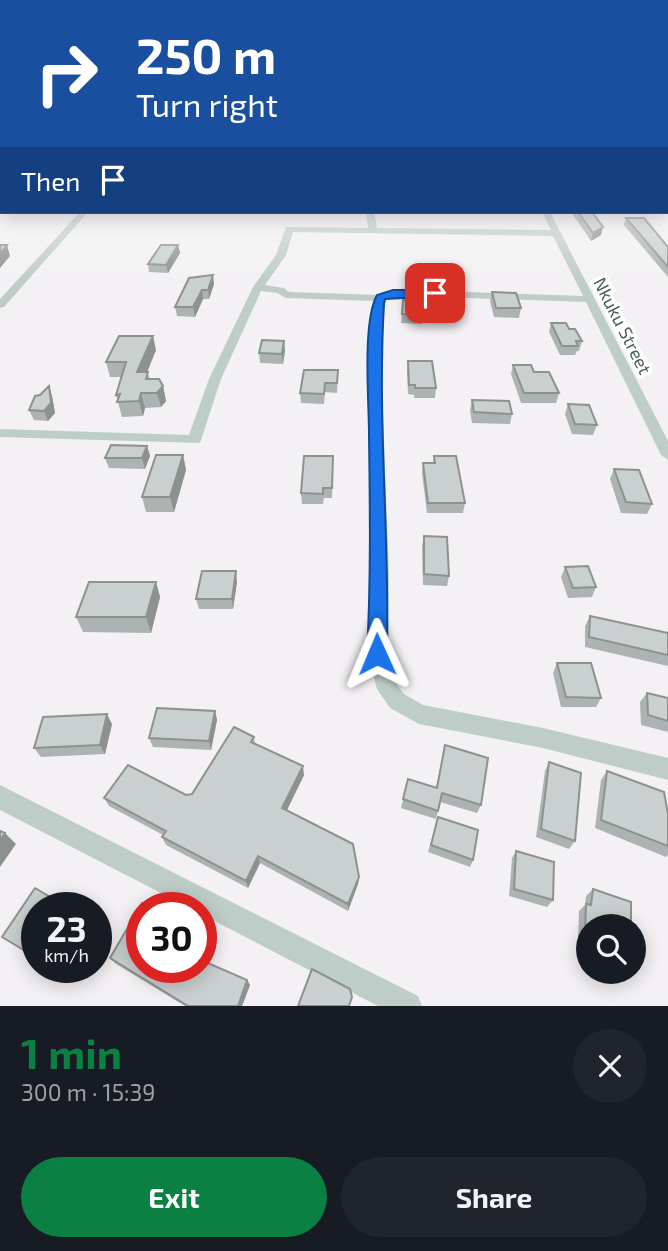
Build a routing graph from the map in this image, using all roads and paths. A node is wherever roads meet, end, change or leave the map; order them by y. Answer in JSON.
{"nodes":[{"id":1,"x":82,"y":214,"type":"edge"},
{"id":2,"x":370,"y":214,"type":"edge"},
{"id":3,"x":547,"y":214,"type":"edge"},
{"id":4,"x":373,"y":232,"type":"junction"},
{"id":5,"x":556,"y":233,"type":"junction"},
{"id":6,"x":257,"y":287,"type":"junction"},
{"id":7,"x":380,"y":298,"type":"junction"},
{"id":8,"x":588,"y":299,"type":"junction"},
{"id":9,"x":0,"y":304,"type":"edge"},
{"id":10,"x":0,"y":433,"type":"edge"},
{"id":11,"x":668,"y":454,"type":"edge"},
{"id":12,"x":668,"y":769,"type":"edge"},
{"id":13,"x":0,"y":797,"type":"edge"},
{"id":14,"x":408,"y":1006,"type":"edge"}],
"edges":[{"from":1,"to":9,"type":"street"},
{"from":2,"to":4,"type":"street"},
{"from":3,"to":5,"type":"street","name":"Nkuku Street"},
{"from":4,"to":5,"type":"street"},
{"from":4,"to":6,"type":"street"},
{"from":5,"to":8,"type":"street","name":"Nkuku Street"},
{"from":6,"to":7,"type":"street"},
{"from":6,"to":10,"type":"street"},
{"from":7,"to":8,"type":"street"},
{"from":7,"to":12,"type":"street"},
{"from":8,"to":11,"type":"street","name":"Nkuku Street"},
{"from":13,"to":14,"type":"street"}]}
